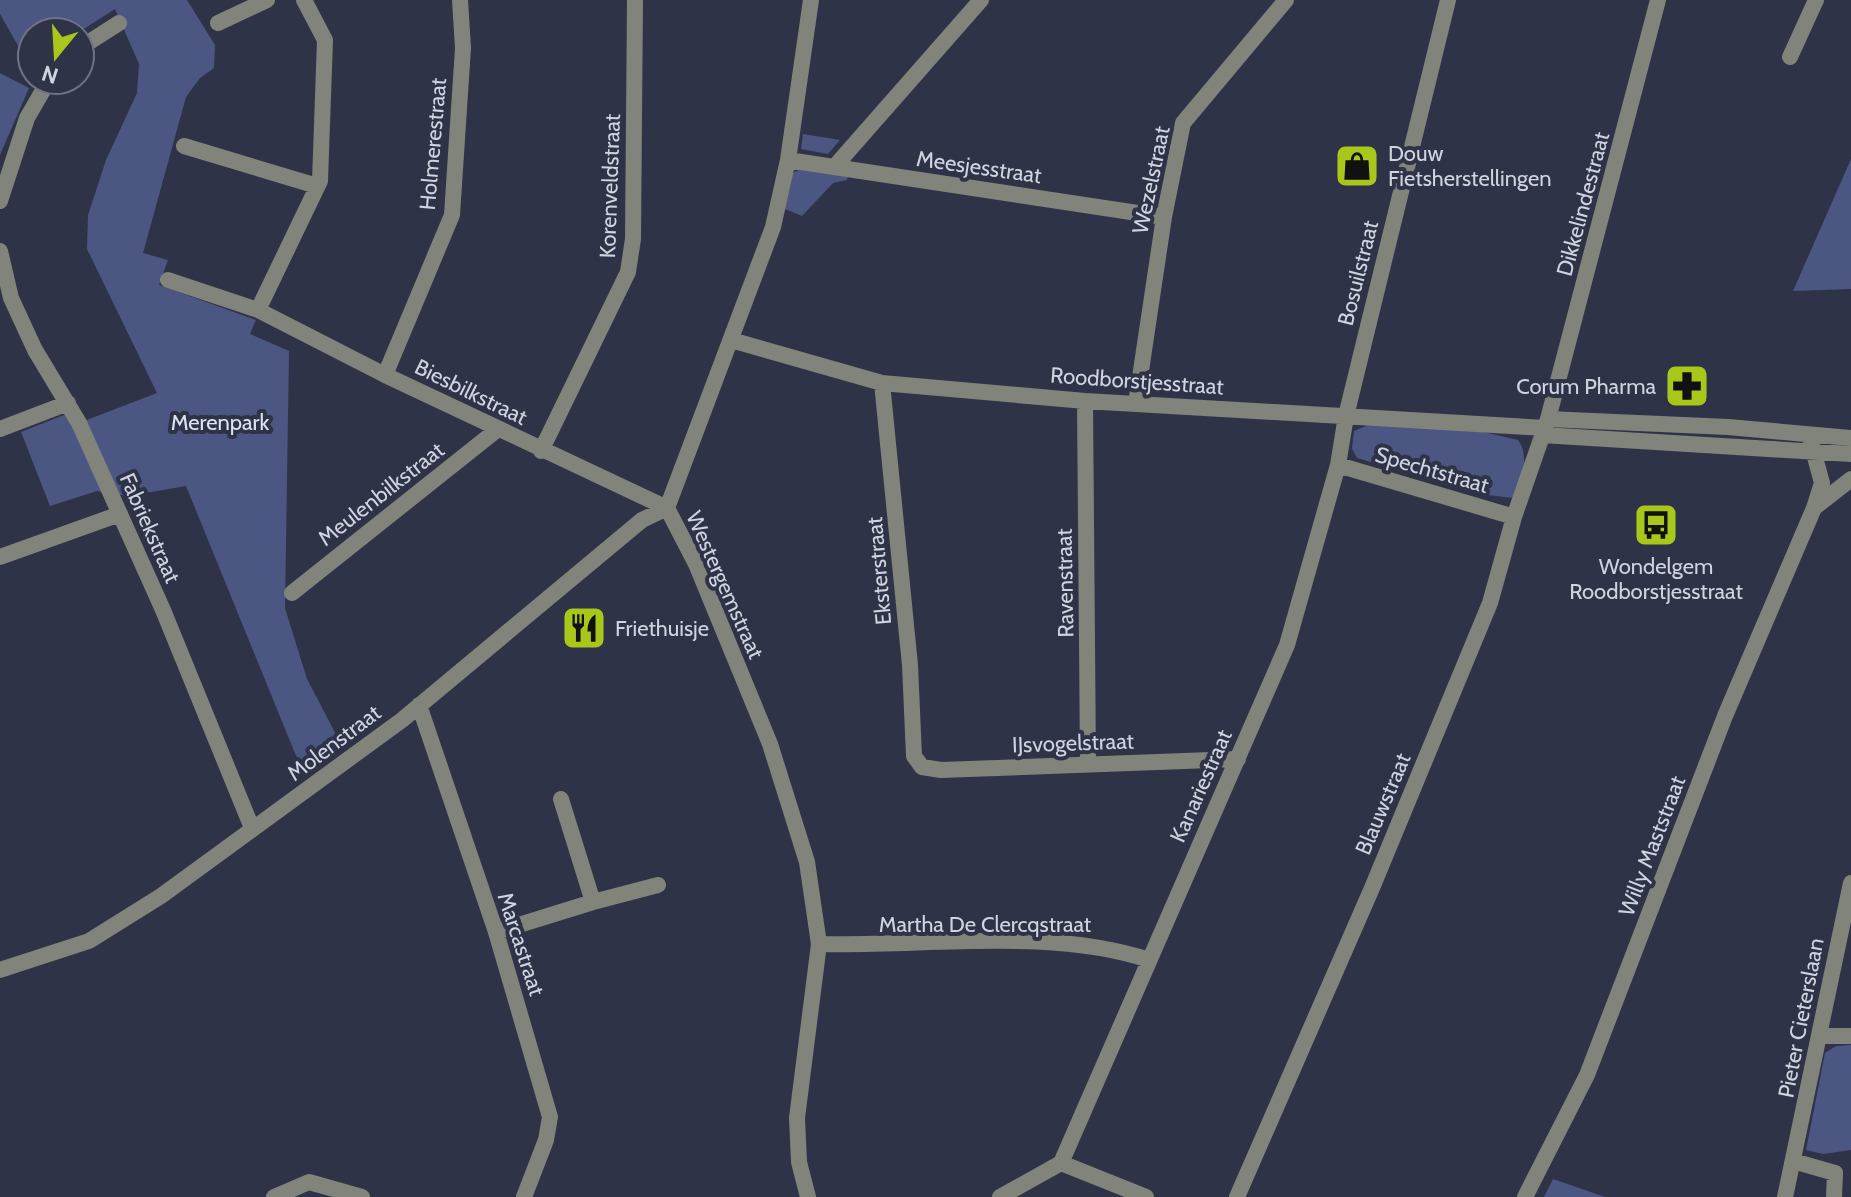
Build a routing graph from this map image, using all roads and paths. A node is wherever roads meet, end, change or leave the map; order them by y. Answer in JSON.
{"nodes":[{"id":1,"x":267,"y":0,"type":"edge"},
{"id":2,"x":304,"y":0,"type":"edge"},
{"id":3,"x":460,"y":0,"type":"edge"},
{"id":4,"x":635,"y":0,"type":"edge"},
{"id":5,"x":811,"y":0,"type":"edge"},
{"id":6,"x":981,"y":0,"type":"edge"},
{"id":7,"x":1286,"y":0,"type":"edge"},
{"id":8,"x":1448,"y":0,"type":"edge"},
{"id":9,"x":1658,"y":0,"type":"edge"},
{"id":10,"x":1816,"y":0,"type":"edge"},
{"id":11,"x":119,"y":23,"type":"dead end"},
{"id":12,"x":218,"y":23,"type":"dead end"},
{"id":13,"x":96,"y":38,"type":"edge"},
{"id":14,"x":1790,"y":57,"type":"dead end"},
{"id":15,"x":40,"y":96,"type":"edge"},
{"id":16,"x":184,"y":146,"type":"dead end"},
{"id":17,"x":788,"y":160,"type":"junction"},
{"id":18,"x":836,"y":165,"type":"junction"},
{"id":19,"x":317,"y":186,"type":"junction"},
{"id":20,"x":0,"y":201,"type":"edge"},
{"id":21,"x":1164,"y":217,"type":"junction"},
{"id":22,"x":0,"y":251,"type":"edge"},
{"id":23,"x":168,"y":280,"type":"dead end"},
{"id":24,"x":258,"y":310,"type":"junction"},
{"id":25,"x":731,"y":340,"type":"junction"},
{"id":26,"x":385,"y":375,"type":"junction"},
{"id":27,"x":882,"y":383,"type":"junction"},
{"id":28,"x":1085,"y":401,"type":"junction"},
{"id":29,"x":68,"y":403,"type":"junction"},
{"id":30,"x":1136,"y":404,"type":"junction"},
{"id":31,"x":1346,"y":416,"type":"junction"},
{"id":32,"x":1545,"y":427,"type":"junction"},
{"id":33,"x":0,"y":429,"type":"edge"},
{"id":34,"x":498,"y":429,"type":"junction"},
{"id":35,"x":1809,"y":435,"type":"junction"},
{"id":36,"x":1851,"y":438,"type":"edge"},
{"id":37,"x":541,"y":451,"type":"junction"},
{"id":38,"x":1814,"y":452,"type":"junction"},
{"id":39,"x":1851,"y":454,"type":"edge"},
{"id":40,"x":1338,"y":465,"type":"junction"},
{"id":41,"x":1851,"y":479,"type":"edge"},
{"id":42,"x":667,"y":508,"type":"junction"},
{"id":43,"x":1814,"y":508,"type":"junction"},
{"id":44,"x":120,"y":514,"type":"junction"},
{"id":45,"x":1514,"y":517,"type":"junction"},
{"id":46,"x":0,"y":557,"type":"edge"},
{"id":47,"x":292,"y":593,"type":"dead end"},
{"id":48,"x":419,"y":705,"type":"junction"},
{"id":49,"x":914,"y":756,"type":"joint"},
{"id":50,"x":1238,"y":759,"type":"junction"},
{"id":51,"x":1088,"y":764,"type":"junction"},
{"id":52,"x":561,"y":799,"type":"dead end"},
{"id":53,"x":252,"y":828,"type":"junction"},
{"id":54,"x":1851,"y":883,"type":"edge"},
{"id":55,"x":658,"y":885,"type":"dead end"},
{"id":56,"x":593,"y":902,"type":"junction"},
{"id":57,"x":496,"y":932,"type":"junction"},
{"id":58,"x":819,"y":944,"type":"junction"},
{"id":59,"x":1149,"y":960,"type":"junction"},
{"id":60,"x":0,"y":970,"type":"edge"},
{"id":61,"x":1822,"y":1036,"type":"junction"},
{"id":62,"x":1851,"y":1036,"type":"edge"},
{"id":63,"x":1793,"y":1161,"type":"junction"},
{"id":64,"x":1061,"y":1163,"type":"junction"},
{"id":65,"x":274,"y":1197,"type":"edge"},
{"id":66,"x":362,"y":1197,"type":"edge"},
{"id":67,"x":524,"y":1197,"type":"edge"},
{"id":68,"x":808,"y":1197,"type":"edge"},
{"id":69,"x":1000,"y":1197,"type":"edge"},
{"id":70,"x":1146,"y":1197,"type":"edge"},
{"id":71,"x":1237,"y":1197,"type":"edge"},
{"id":72,"x":1525,"y":1197,"type":"edge"},
{"id":73,"x":1785,"y":1197,"type":"edge"},
{"id":74,"x":1834,"y":1197,"type":"edge"}],
"edges":[{"from":1,"to":12,"type":"street"},
{"from":2,"to":19,"type":"street"},
{"from":3,"to":26,"type":"street","name":"Holmerestraat"},
{"from":4,"to":37,"type":"street","name":"Korenveldstraat"},
{"from":5,"to":17,"type":"street","name":"Westergemstraat"},
{"from":6,"to":18,"type":"street"},
{"from":7,"to":21,"type":"street","name":"Wezelstraat"},
{"from":8,"to":31,"type":"street","name":"Bosuilstraat"},
{"from":9,"to":32,"type":"street","name":"Dikkelindestraat"},
{"from":10,"to":14,"type":"street"},
{"from":11,"to":13,"type":"street"},
{"from":15,"to":20,"type":"street"},
{"from":16,"to":19,"type":"street"},
{"from":17,"to":18,"type":"street","name":"Meesjesstraat"},
{"from":17,"to":25,"type":"street","name":"Westergemstraat"},
{"from":18,"to":21,"type":"street","name":"Meesjesstraat"},
{"from":19,"to":24,"type":"street"},
{"from":21,"to":30,"type":"street","name":"Wezelstraat"},
{"from":22,"to":29,"type":"street","name":"Fabriekstraat"},
{"from":23,"to":24,"type":"street","name":"Biesbilkstraat"},
{"from":24,"to":26,"type":"street","name":"Biesbilkstraat"},
{"from":25,"to":27,"type":"street","name":"Roodborstjesstraat"},
{"from":25,"to":42,"type":"street","name":"Westergemstraat"},
{"from":26,"to":34,"type":"street","name":"Biesbilkstraat"},
{"from":27,"to":28,"type":"street","name":"Roodborstjesstraat"},
{"from":27,"to":49,"type":"street","name":"Eksterstraat"},
{"from":28,"to":30,"type":"street","name":"Roodborstjesstraat"},
{"from":28,"to":51,"type":"street","name":"Ravenstraat"},
{"from":29,"to":33,"type":"street"},
{"from":29,"to":44,"type":"street","name":"Fabriekstraat"},
{"from":30,"to":31,"type":"street","name":"Roodborstjesstraat"},
{"from":31,"to":32,"type":"street","name":"Roodborstjesstraat"},
{"from":31,"to":40,"type":"street","name":"Kanariestraat"},
{"from":32,"to":35,"type":"street","name":"Roodborstjesstraat"},
{"from":32,"to":38,"type":"street","name":"Roodborstjesstraat"},
{"from":32,"to":45,"type":"street","name":"Blauwstraat"},
{"from":34,"to":37,"type":"street","name":"Biesbilkstraat"},
{"from":34,"to":47,"type":"street","name":"Meulenbilkstraat"},
{"from":35,"to":36,"type":"street","name":"Roodborstjesstraat"},
{"from":35,"to":38,"type":"street","name":"Willy Maststraat"},
{"from":37,"to":42,"type":"street","name":"Biesbilkstraat"},
{"from":38,"to":39,"type":"street","name":"Roodborstjesstraat"},
{"from":38,"to":43,"type":"street","name":"Willy Maststraat"},
{"from":40,"to":45,"type":"street","name":"Spechtstraat"},
{"from":40,"to":50,"type":"street","name":"Kanariestraat"},
{"from":41,"to":43,"type":"street","name":"Willy Maststraat"},
{"from":42,"to":48,"type":"street","name":"Molenstraat"},
{"from":42,"to":58,"type":"street","name":"Westergemstraat"},
{"from":43,"to":72,"type":"street","name":"Willy Maststraat"},
{"from":44,"to":46,"type":"street"},
{"from":44,"to":53,"type":"street","name":"Fabriekstraat"},
{"from":45,"to":71,"type":"street","name":"Blauwstraat"},
{"from":48,"to":53,"type":"street","name":"Molenstraat"},
{"from":48,"to":57,"type":"street","name":"Marcastraat"},
{"from":49,"to":51,"type":"street","name":"IJsvogelstraat"},
{"from":50,"to":51,"type":"street","name":"IJsvogelstraat"},
{"from":50,"to":59,"type":"street","name":"Kanariestraat"},
{"from":52,"to":56,"type":"street"},
{"from":53,"to":60,"type":"street","name":"Molenstraat"},
{"from":54,"to":61,"type":"street","name":"Pieter Cieterslaan"},
{"from":55,"to":56,"type":"street"},
{"from":56,"to":57,"type":"street"},
{"from":57,"to":67,"type":"street","name":"Marcastraat"},
{"from":58,"to":59,"type":"street","name":"Martha De Clercqstraat"},
{"from":58,"to":68,"type":"street","name":"Westergemstraat"},
{"from":59,"to":64,"type":"street","name":"Kanariestraat"},
{"from":61,"to":62,"type":"street"},
{"from":61,"to":63,"type":"street","name":"Pieter Cieterslaan"},
{"from":63,"to":73,"type":"street","name":"Pieter Cieterslaan"},
{"from":63,"to":74,"type":"street"},
{"from":64,"to":69,"type":"street"},
{"from":64,"to":70,"type":"street"},
{"from":65,"to":66,"type":"street"}]}
